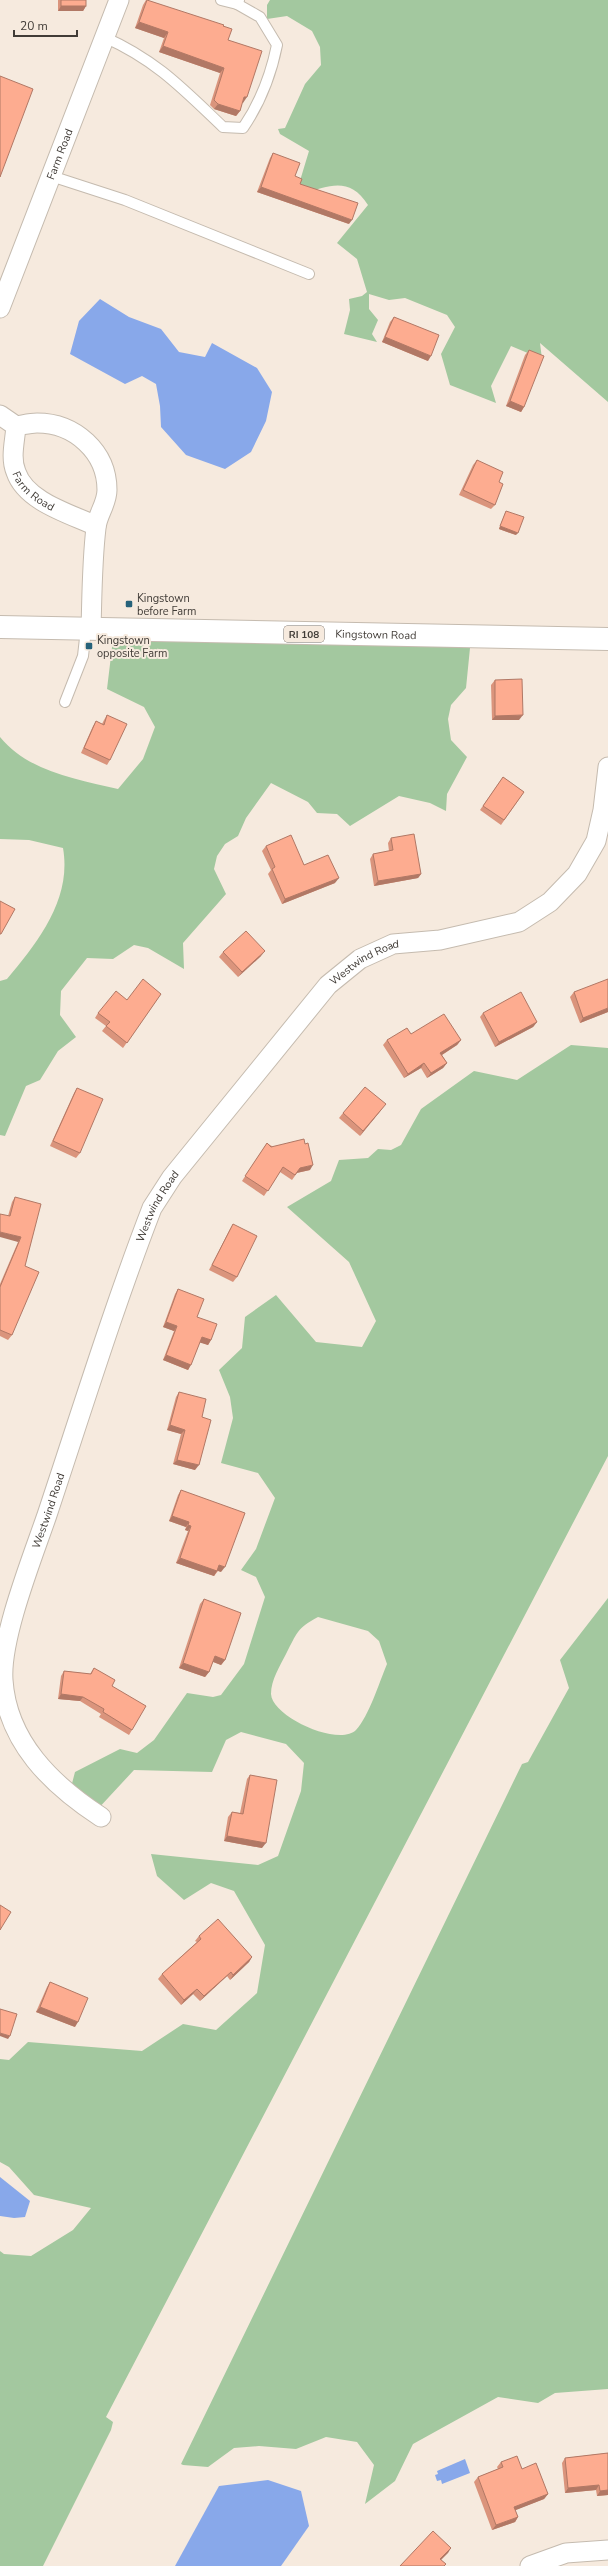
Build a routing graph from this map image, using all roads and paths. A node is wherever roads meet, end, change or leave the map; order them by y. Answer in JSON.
{"nodes":[{"id":1,"x":118,"y":0,"type":"edge"},
{"id":2,"x":221,"y":0,"type":"edge"},
{"id":3,"x":238,"y":2,"type":"edge"},
{"id":4,"x":104,"y":37,"type":"junction"},
{"id":5,"x":51,"y":176,"type":"junction"},
{"id":6,"x":309,"y":274,"type":"dead end"},
{"id":7,"x":0,"y":308,"type":"edge"},
{"id":8,"x":0,"y":415,"type":"edge"},
{"id":9,"x":16,"y":426,"type":"junction"},
{"id":10,"x":96,"y":526,"type":"junction"},
{"id":11,"x":0,"y":627,"type":"edge"},
{"id":12,"x":89,"y":629,"type":"junction"},
{"id":13,"x":608,"y":639,"type":"edge"},
{"id":14,"x":65,"y":702,"type":"dead end"},
{"id":15,"x":608,"y":767,"type":"edge"},
{"id":16,"x":101,"y":1817,"type":"dead end"},
{"id":17,"x":608,"y":2550,"type":"edge"},
{"id":18,"x":530,"y":2566,"type":"edge"}],
"edges":[{"from":1,"to":4,"type":"street","name":"Farm Road"},
{"from":2,"to":3,"type":"lane"},
{"from":3,"to":4,"type":"lane"},
{"from":4,"to":5,"type":"street","name":"Farm Road"},
{"from":5,"to":6,"type":"lane"},
{"from":5,"to":7,"type":"street","name":"Farm Road"},
{"from":8,"to":9,"type":"street"},
{"from":9,"to":10,"type":"street","name":"Farm Road"},
{"from":9,"to":10,"type":"street"},
{"from":10,"to":12,"type":"street"},
{"from":11,"to":12,"type":"main road","name":"Kingstown Road","number":"RI 108"},
{"from":12,"to":13,"type":"main road","name":"Kingstown Road","number":"RI 108"},
{"from":12,"to":14,"type":"lane"},
{"from":15,"to":16,"type":"street","name":"Westwind Road"},
{"from":17,"to":18,"type":"street"}]}
